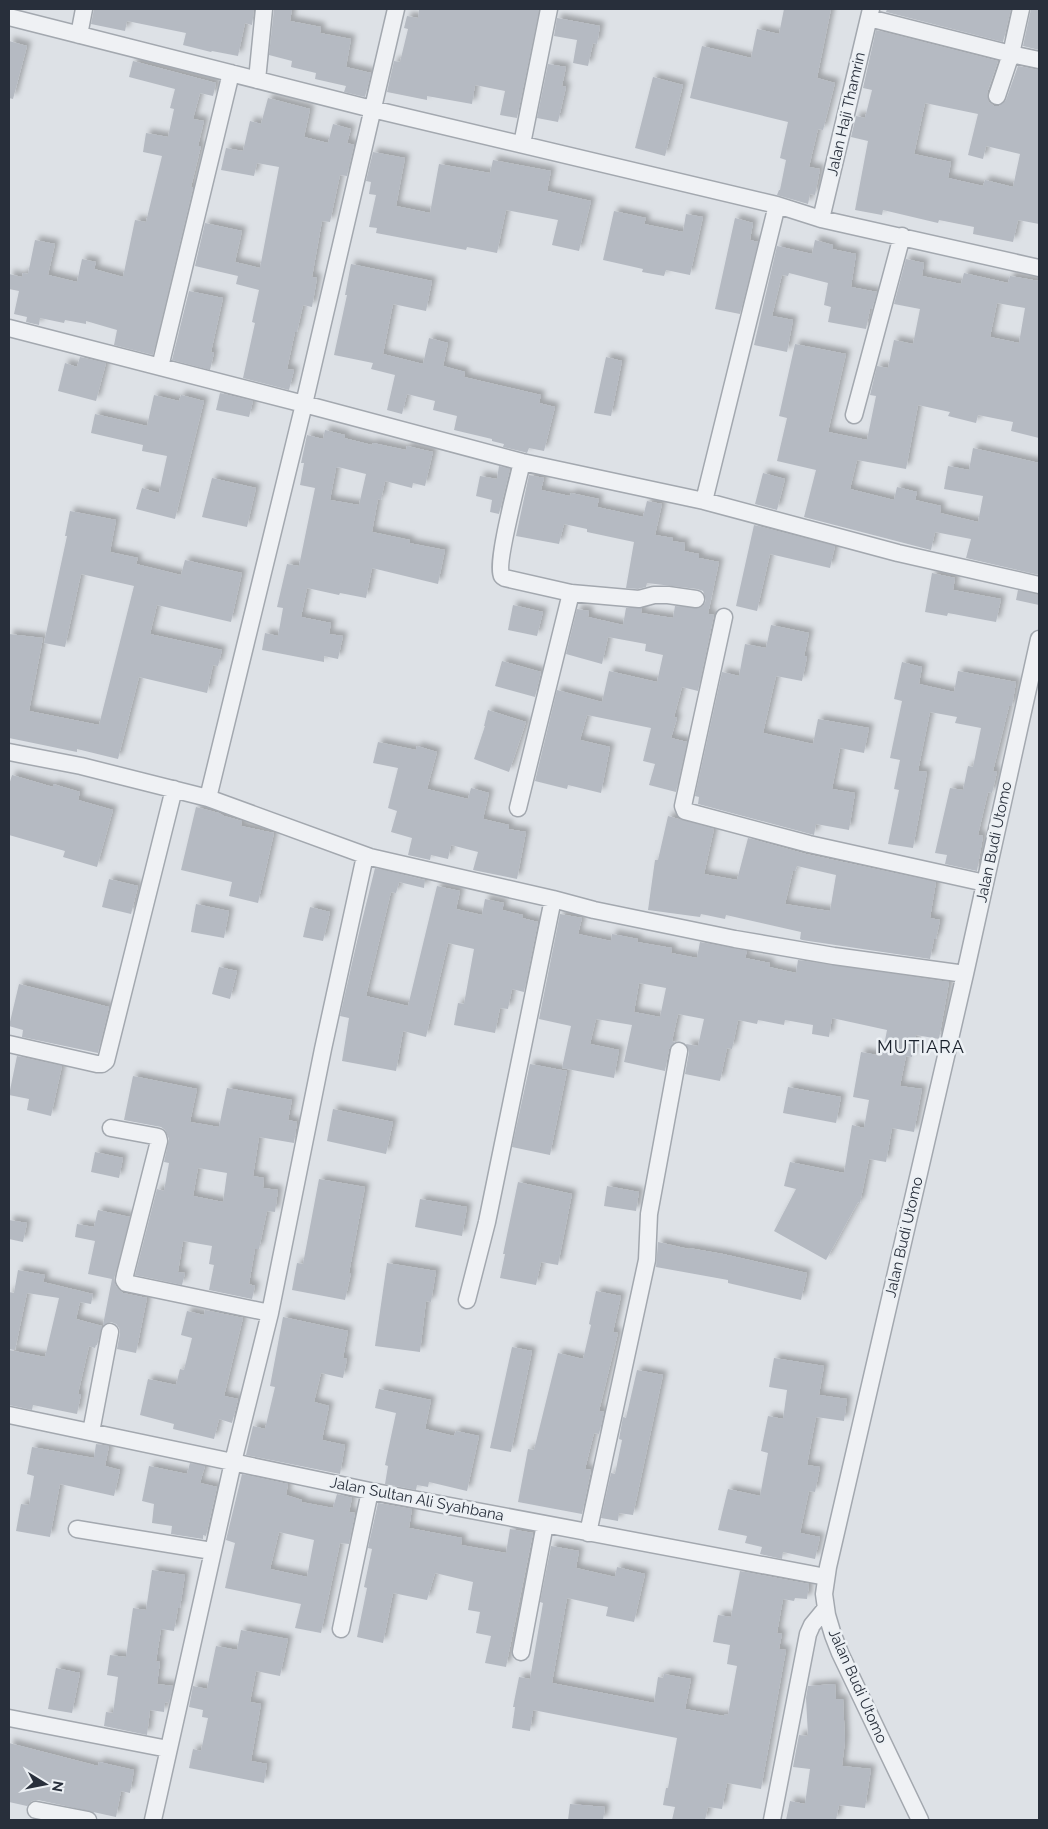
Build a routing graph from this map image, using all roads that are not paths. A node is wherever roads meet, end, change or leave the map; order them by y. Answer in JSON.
{"nodes":[{"id":1,"x":84,"y":9,"type":"edge"},
{"id":2,"x":264,"y":9,"type":"edge"},
{"id":3,"x":396,"y":9,"type":"edge"},
{"id":4,"x":549,"y":9,"type":"edge"},
{"id":5,"x":1021,"y":9,"type":"edge"},
{"id":6,"x":870,"y":13,"type":"edge"},
{"id":7,"x":9,"y":17,"type":"edge"},
{"id":8,"x":79,"y":35,"type":"junction"},
{"id":9,"x":1011,"y":54,"type":"junction"},
{"id":10,"x":1039,"y":60,"type":"edge"},
{"id":11,"x":231,"y":73,"type":"junction"},
{"id":12,"x":257,"y":80,"type":"junction"},
{"id":13,"x":997,"y":96,"type":"dead end"},
{"id":14,"x":372,"y":109,"type":"junction"},
{"id":15,"x":522,"y":144,"type":"junction"},
{"id":16,"x":777,"y":205,"type":"junction"},
{"id":17,"x":821,"y":218,"type":"junction"},
{"id":18,"x":902,"y":236,"type":"junction"},
{"id":19,"x":1039,"y":268,"type":"edge"},
{"id":20,"x":9,"y":328,"type":"edge"},
{"id":21,"x":160,"y":367,"type":"junction"},
{"id":22,"x":304,"y":404,"type":"junction"},
{"id":23,"x":854,"y":415,"type":"dead end"},
{"id":24,"x":522,"y":462,"type":"junction"},
{"id":25,"x":704,"y":501,"type":"junction"},
{"id":26,"x":1039,"y":585,"type":"edge"},
{"id":27,"x":571,"y":592,"type":"junction"},
{"id":28,"x":696,"y":599,"type":"dead end"},
{"id":29,"x":724,"y":617,"type":"dead end"},
{"id":30,"x":1039,"y":639,"type":"edge"},
{"id":31,"x":9,"y":752,"type":"edge"},
{"id":32,"x":174,"y":789,"type":"junction"},
{"id":33,"x":208,"y":798,"type":"junction"},
{"id":34,"x":518,"y":808,"type":"dead end"},
{"id":35,"x":365,"y":856,"type":"junction"},
{"id":36,"x":985,"y":884,"type":"junction"},
{"id":37,"x":553,"y":899,"type":"junction"},
{"id":38,"x":965,"y":974,"type":"junction"},
{"id":39,"x":9,"y":1044,"type":"edge"},
{"id":40,"x":679,"y":1051,"type":"dead end"},
{"id":41,"x":111,"y":1128,"type":"dead end"},
{"id":42,"x":467,"y":1300,"type":"dead end"},
{"id":43,"x":270,"y":1313,"type":"junction"},
{"id":44,"x":110,"y":1332,"type":"dead end"},
{"id":45,"x":9,"y":1415,"type":"edge"},
{"id":46,"x":91,"y":1432,"type":"junction"},
{"id":47,"x":233,"y":1462,"type":"junction"},
{"id":48,"x":370,"y":1491,"type":"junction"},
{"id":49,"x":545,"y":1524,"type":"junction"},
{"id":50,"x":77,"y":1529,"type":"dead end"},
{"id":51,"x":588,"y":1533,"type":"junction"},
{"id":52,"x":212,"y":1551,"type":"junction"},
{"id":53,"x":826,"y":1577,"type":"junction"},
{"id":54,"x":826,"y":1608,"type":"junction"},
{"id":55,"x":340,"y":1629,"type":"dead end"},
{"id":56,"x":521,"y":1652,"type":"dead end"},
{"id":57,"x":9,"y":1718,"type":"edge"},
{"id":58,"x":168,"y":1749,"type":"junction"},
{"id":59,"x":36,"y":1810,"type":"dead end"},
{"id":60,"x":88,"y":1820,"type":"edge"},
{"id":61,"x":153,"y":1820,"type":"edge"},
{"id":62,"x":772,"y":1820,"type":"edge"},
{"id":63,"x":920,"y":1820,"type":"edge"}],
"edges":[{"from":1,"to":8,"type":"street"},
{"from":2,"to":12,"type":"street"},
{"from":3,"to":14,"type":"street"},
{"from":4,"to":15,"type":"street"},
{"from":5,"to":9,"type":"street"},
{"from":6,"to":9,"type":"street"},
{"from":6,"to":17,"type":"street","name":"Jalan Haji Thamrin"},
{"from":7,"to":8,"type":"street"},
{"from":8,"to":11,"type":"street"},
{"from":9,"to":10,"type":"street"},
{"from":9,"to":13,"type":"street"},
{"from":11,"to":12,"type":"street"},
{"from":11,"to":21,"type":"street"},
{"from":12,"to":14,"type":"street"},
{"from":14,"to":15,"type":"street"},
{"from":14,"to":22,"type":"street"},
{"from":15,"to":16,"type":"street"},
{"from":16,"to":17,"type":"street"},
{"from":16,"to":25,"type":"street"},
{"from":17,"to":18,"type":"street"},
{"from":18,"to":19,"type":"street"},
{"from":18,"to":23,"type":"street"},
{"from":20,"to":21,"type":"street"},
{"from":21,"to":22,"type":"street"},
{"from":22,"to":24,"type":"street"},
{"from":22,"to":33,"type":"street"},
{"from":24,"to":25,"type":"street"},
{"from":24,"to":27,"type":"street"},
{"from":25,"to":26,"type":"street"},
{"from":27,"to":28,"type":"street"},
{"from":27,"to":34,"type":"street"},
{"from":29,"to":36,"type":"street"},
{"from":30,"to":36,"type":"street","name":"Jalan Budi Utomo"},
{"from":31,"to":32,"type":"street"},
{"from":32,"to":33,"type":"street"},
{"from":32,"to":39,"type":"street"},
{"from":33,"to":35,"type":"street"},
{"from":35,"to":37,"type":"street"},
{"from":35,"to":43,"type":"street"},
{"from":36,"to":38,"type":"street","name":"Jalan Budi Utomo"},
{"from":37,"to":38,"type":"street"},
{"from":37,"to":42,"type":"street"},
{"from":38,"to":53,"type":"street","name":"Jalan Budi Utomo"},
{"from":40,"to":51,"type":"street"},
{"from":41,"to":43,"type":"street"},
{"from":43,"to":47,"type":"street"},
{"from":44,"to":46,"type":"street"},
{"from":45,"to":46,"type":"street","name":"Jalan Sultan Ali Syahbana"},
{"from":46,"to":47,"type":"street","name":"Jalan Sultan Ali Syahbana"},
{"from":47,"to":48,"type":"street","name":"Jalan Sultan Ali Syahbana"},
{"from":47,"to":52,"type":"street"},
{"from":48,"to":49,"type":"street","name":"Jalan Sultan Ali Syahbana"},
{"from":48,"to":55,"type":"street"},
{"from":49,"to":51,"type":"street","name":"Jalan Sultan Ali Syahbana"},
{"from":49,"to":56,"type":"street"},
{"from":50,"to":52,"type":"street"},
{"from":51,"to":53,"type":"street","name":"Jalan Sultan Ali Syahbana"},
{"from":52,"to":58,"type":"street"},
{"from":53,"to":54,"type":"street","name":"Jalan Budi Utomo"},
{"from":54,"to":62,"type":"street"},
{"from":54,"to":63,"type":"street","name":"Jalan Budi Utomo"},
{"from":57,"to":58,"type":"street"},
{"from":58,"to":61,"type":"street"},
{"from":59,"to":60,"type":"street"}]}
